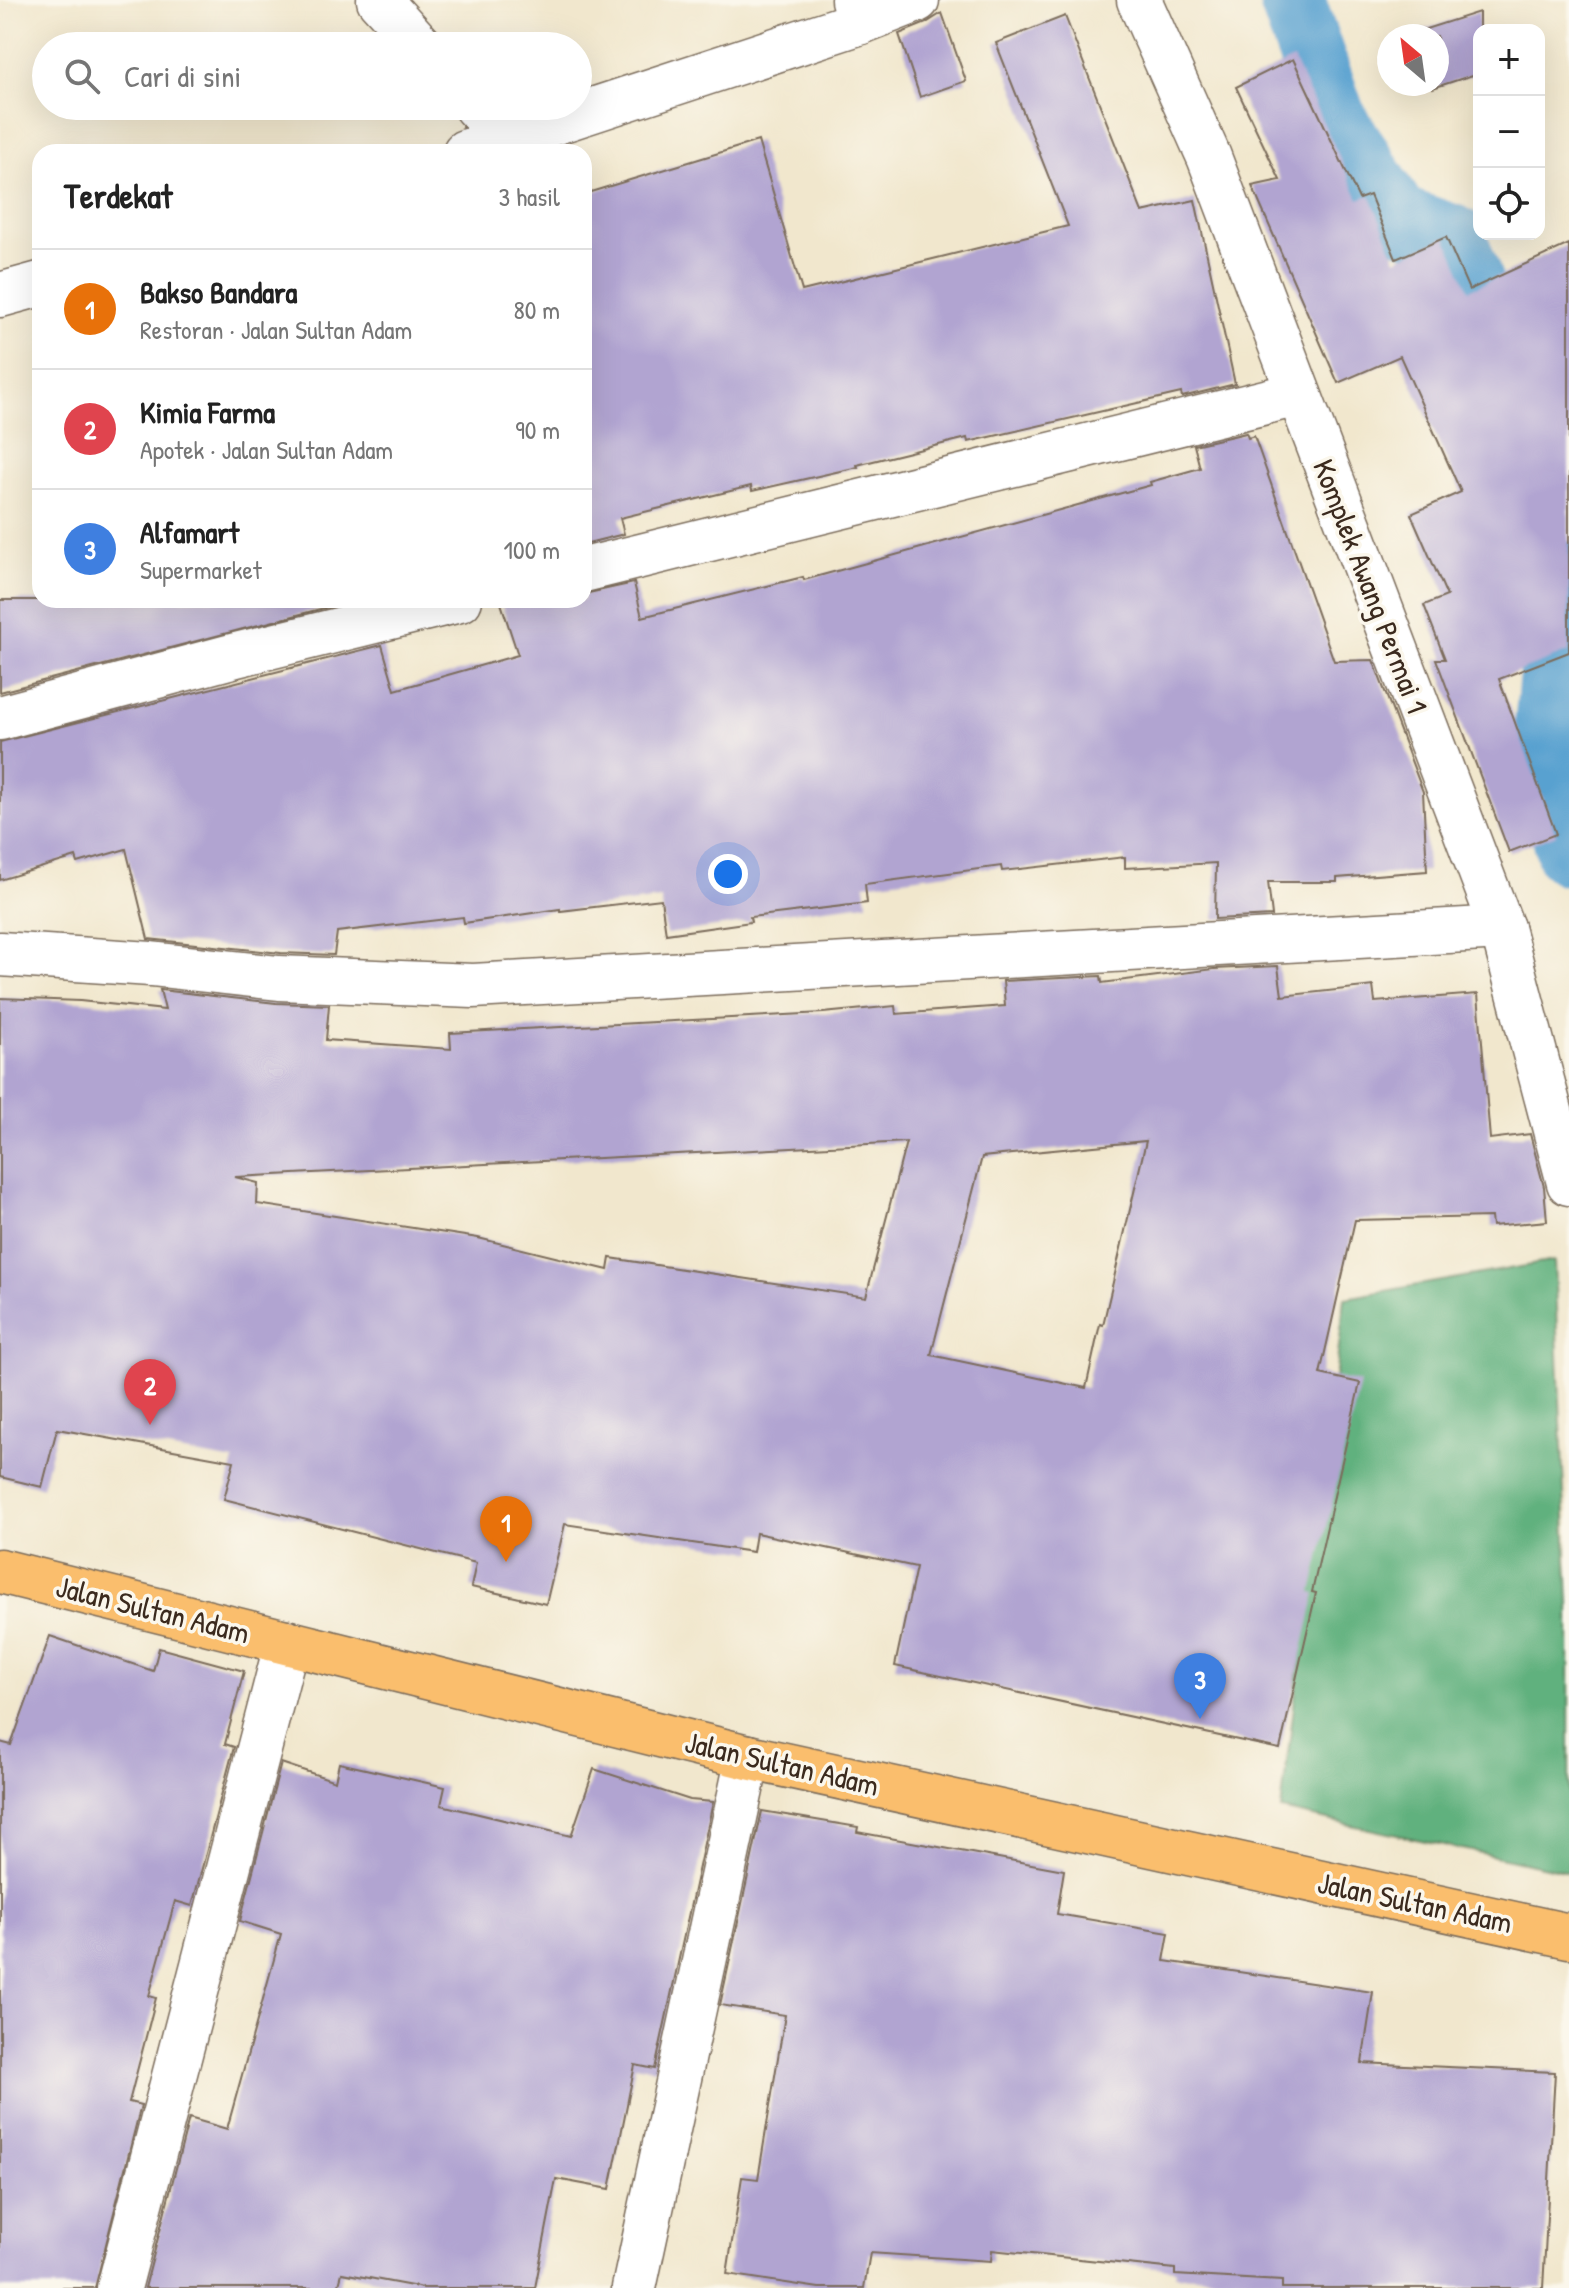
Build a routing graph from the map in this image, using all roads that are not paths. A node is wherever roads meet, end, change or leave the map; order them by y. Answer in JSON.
{"nodes":[{"id":1,"x":379,"y":0,"type":"edge"},
{"id":2,"x":917,"y":0,"type":"edge"},
{"id":3,"x":1139,"y":0,"type":"edge"},
{"id":4,"x":857,"y":11,"type":"edge"},
{"id":5,"x":408,"y":32,"type":"edge"},
{"id":6,"x":592,"y":106,"type":"edge"},
{"id":7,"x":479,"y":120,"type":"edge"},
{"id":8,"x":554,"y":120,"type":"edge"},
{"id":9,"x":485,"y":144,"type":"edge"},
{"id":10,"x":488,"y":144,"type":"edge"},
{"id":11,"x":32,"y":286,"type":"edge"},
{"id":12,"x":0,"y":295,"type":"edge"},
{"id":13,"x":1298,"y":394,"type":"junction"},
{"id":14,"x":592,"y":568,"type":"edge"},
{"id":15,"x":427,"y":608,"type":"edge"},
{"id":16,"x":0,"y":718,"type":"edge"},
{"id":17,"x":1502,"y":928,"type":"junction"},
{"id":18,"x":0,"y":954,"type":"edge"},
{"id":19,"x":1569,"y":1183,"type":"edge"},
{"id":20,"x":0,"y":1571,"type":"edge"},
{"id":21,"x":287,"y":1642,"type":"junction"},
{"id":22,"x":748,"y":1757,"type":"junction"},
{"id":23,"x":1569,"y":1936,"type":"edge"},
{"id":24,"x":119,"y":2288,"type":"edge"},
{"id":25,"x":634,"y":2288,"type":"edge"}],
"edges":[{"from":1,"to":5,"type":"street"},
{"from":2,"to":4,"type":"street"},
{"from":3,"to":13,"type":"street","name":"Komplek Awang Permai 1"},
{"from":4,"to":6,"type":"street"},
{"from":7,"to":9,"type":"street"},
{"from":8,"to":10,"type":"street"},
{"from":11,"to":12,"type":"street"},
{"from":13,"to":14,"type":"street"},
{"from":13,"to":17,"type":"street","name":"Komplek Awang Permai 1"},
{"from":15,"to":16,"type":"street"},
{"from":17,"to":18,"type":"street"},
{"from":17,"to":19,"type":"street","name":"Komplek Awang Permai 1"},
{"from":20,"to":21,"type":"main road","name":"Jalan Sultan Adam"},
{"from":21,"to":22,"type":"main road","name":"Jalan Sultan Adam"},
{"from":21,"to":24,"type":"street"},
{"from":22,"to":23,"type":"main road","name":"Jalan Sultan Adam"},
{"from":22,"to":25,"type":"street"}]}
